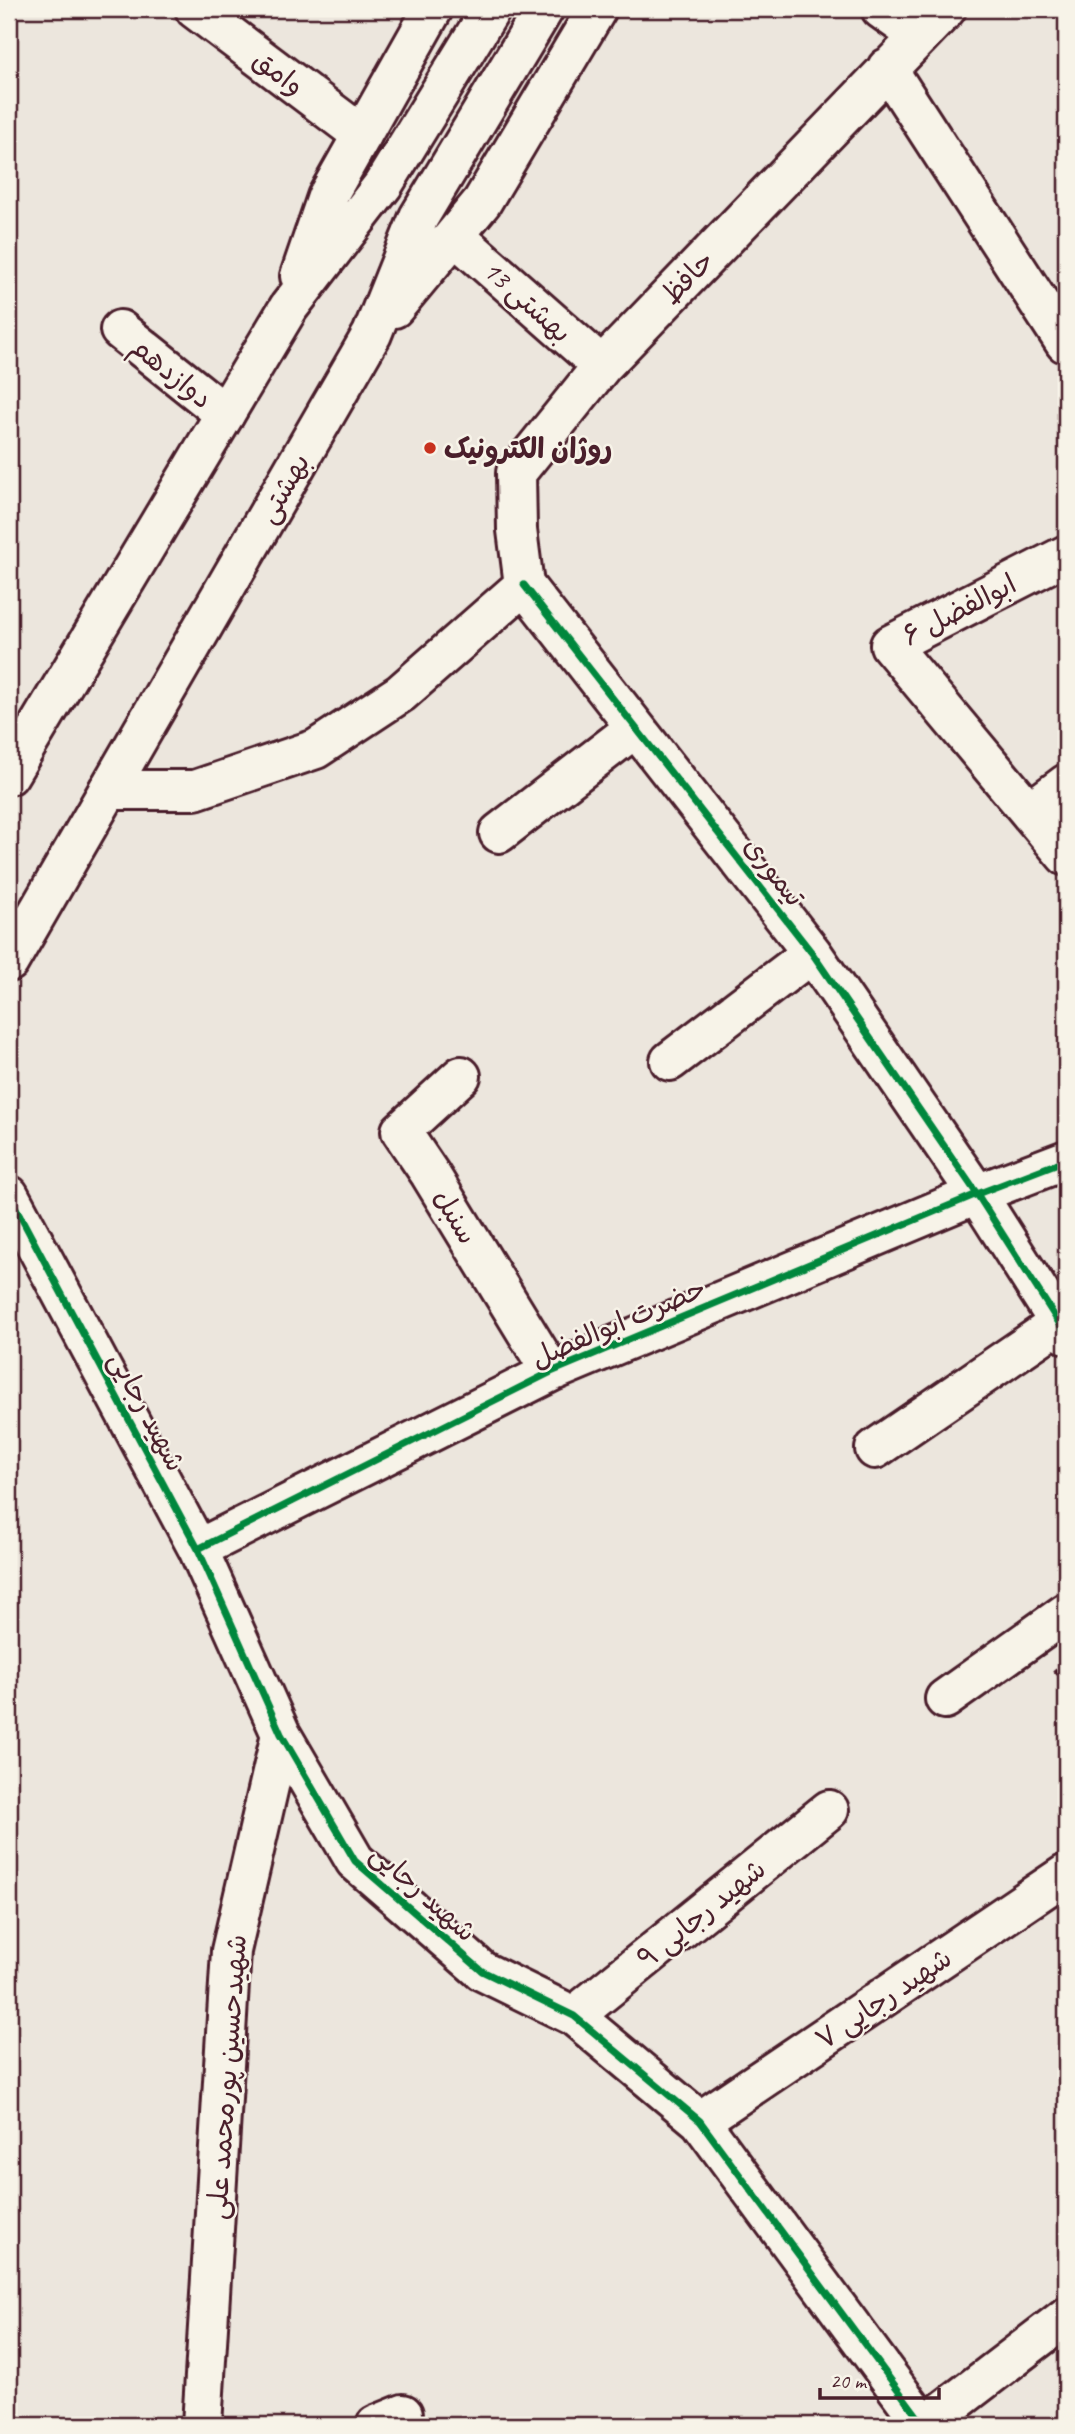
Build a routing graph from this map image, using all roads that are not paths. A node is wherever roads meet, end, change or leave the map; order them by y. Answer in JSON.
{"nodes":[{"id":1,"x":195,"y":9,"type":"edge"},
{"id":2,"x":433,"y":9,"type":"edge"},
{"id":3,"x":491,"y":9,"type":"edge"},
{"id":4,"x":544,"y":9,"type":"edge"},
{"id":5,"x":597,"y":9,"type":"edge"},
{"id":6,"x":881,"y":9,"type":"edge"},
{"id":7,"x":946,"y":9,"type":"edge"},
{"id":8,"x":919,"y":36,"type":"junction"},
{"id":9,"x":887,"y":68,"type":"junction"},
{"id":10,"x":362,"y":135,"type":"junction"},
{"id":11,"x":456,"y":236,"type":"junction"},
{"id":12,"x":289,"y":307,"type":"junction"},
{"id":13,"x":120,"y":330,"type":"dead end"},
{"id":14,"x":372,"y":334,"type":"junction"},
{"id":15,"x":1065,"y":343,"type":"edge"},
{"id":16,"x":602,"y":366,"type":"junction"},
{"id":17,"x":225,"y":415,"type":"junction"},
{"id":18,"x":1066,"y":555,"type":"edge"},
{"id":19,"x":524,"y":585,"type":"junction"},
{"id":20,"x":635,"y":728,"type":"junction"},
{"id":21,"x":9,"y":775,"type":"edge"},
{"id":22,"x":1066,"y":784,"type":"edge"},
{"id":23,"x":108,"y":790,"type":"junction"},
{"id":24,"x":1030,"y":811,"type":"junction"},
{"id":25,"x":499,"y":833,"type":"dead end"},
{"id":26,"x":1066,"y":856,"type":"edge"},
{"id":27,"x":812,"y":953,"type":"junction"},
{"id":28,"x":9,"y":962,"type":"edge"},
{"id":29,"x":670,"y":1061,"type":"dead end"},
{"id":30,"x":461,"y":1076,"type":"dead end"},
{"id":31,"x":1066,"y":1160,"type":"edge"},
{"id":32,"x":977,"y":1194,"type":"junction"},
{"id":33,"x":9,"y":1195,"type":"edge"},
{"id":34,"x":1063,"y":1328,"type":"edge"},
{"id":35,"x":551,"y":1372,"type":"junction"},
{"id":36,"x":875,"y":1449,"type":"dead end"},
{"id":37,"x":198,"y":1549,"type":"junction"},
{"id":38,"x":1066,"y":1613,"type":"edge"},
{"id":39,"x":945,"y":1699,"type":"dead end"},
{"id":40,"x":281,"y":1734,"type":"junction"},
{"id":41,"x":829,"y":1810,"type":"dead end"},
{"id":42,"x":1066,"y":1874,"type":"edge"},
{"id":43,"x":574,"y":2016,"type":"junction"},
{"id":44,"x":700,"y":2121,"type":"junction"},
{"id":45,"x":1066,"y":2318,"type":"edge"},
{"id":46,"x":202,"y":2425,"type":"edge"},
{"id":47,"x":924,"y":2425,"type":"edge"}],
"edges":[{"from":1,"to":10,"type":"street","name":"وامق"},
{"from":2,"to":10,"type":"street"},
{"from":3,"to":12,"type":"street"},
{"from":4,"to":14,"type":"street","name":"بهشتی"},
{"from":5,"to":11,"type":"street"},
{"from":6,"to":8,"type":"street"},
{"from":7,"to":8,"type":"street","name":"حافظ"},
{"from":8,"to":9,"type":"street","name":"حافظ"},
{"from":9,"to":15,"type":"street"},
{"from":9,"to":16,"type":"street","name":"حافظ"},
{"from":10,"to":12,"type":"street"},
{"from":11,"to":14,"type":"street"},
{"from":11,"to":16,"type":"street","name":"بهشتی 13"},
{"from":12,"to":17,"type":"street"},
{"from":13,"to":17,"type":"street","name":"دوازدهم"},
{"from":14,"to":23,"type":"street","name":"بهشتی"},
{"from":16,"to":19,"type":"street","name":"حافظ"},
{"from":17,"to":21,"type":"street"},
{"from":18,"to":24,"type":"street","name":"ابوالفضل ۶"},
{"from":19,"to":20,"type":"street","name":"تیموری"},
{"from":19,"to":23,"type":"street"},
{"from":20,"to":25,"type":"street"},
{"from":20,"to":27,"type":"street","name":"تیموری"},
{"from":22,"to":24,"type":"street"},
{"from":23,"to":28,"type":"street","name":"بهشتی"},
{"from":24,"to":26,"type":"street"},
{"from":27,"to":29,"type":"street"},
{"from":27,"to":32,"type":"street","name":"تیموری"},
{"from":30,"to":35,"type":"street","name":"سنبل"},
{"from":31,"to":32,"type":"street","name":"حضرت ابوالفضل"},
{"from":32,"to":34,"type":"street","name":"تیموری"},
{"from":32,"to":35,"type":"street","name":"حضرت ابوالفضل"},
{"from":33,"to":37,"type":"street","name":"شهید رجایی"},
{"from":34,"to":36,"type":"street"},
{"from":35,"to":37,"type":"street","name":"حضرت ابوالفضل"},
{"from":37,"to":40,"type":"street","name":"شهید رجایی"},
{"from":38,"to":39,"type":"street"},
{"from":40,"to":43,"type":"street","name":"شهید رجایی"},
{"from":40,"to":46,"type":"street","name":"شهیدحسین پورمحمد علی"},
{"from":41,"to":43,"type":"street","name":"شهید رجایی ۹"},
{"from":42,"to":44,"type":"street","name":"شهید رجایی ۷"},
{"from":43,"to":44,"type":"street","name":"شهید رجایی"},
{"from":44,"to":47,"type":"street","name":"شهید رجایی"},
{"from":45,"to":47,"type":"street"}]}
